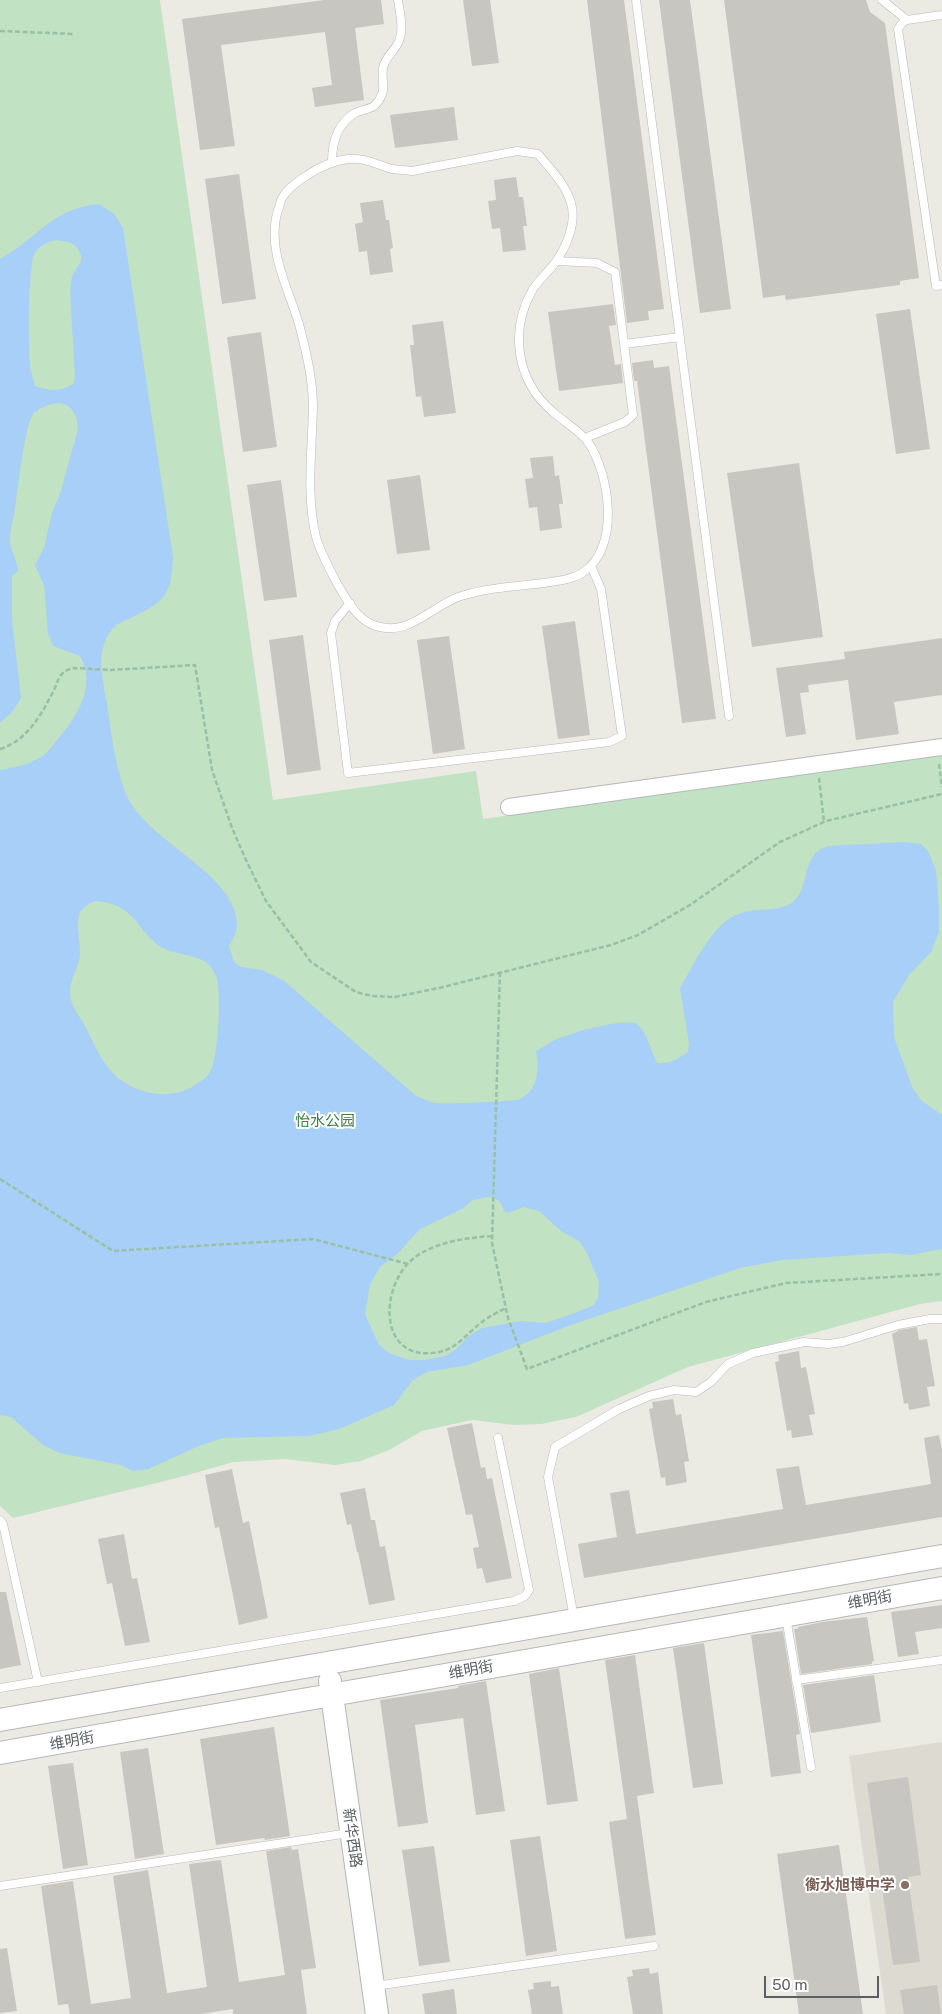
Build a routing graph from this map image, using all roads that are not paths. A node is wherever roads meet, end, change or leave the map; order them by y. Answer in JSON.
{"nodes":[{"id":1,"x":398,"y":0,"type":"edge"},
{"id":2,"x":636,"y":0,"type":"edge"},
{"id":3,"x":882,"y":0,"type":"edge"},
{"id":4,"x":942,"y":15,"type":"edge"},
{"id":5,"x":907,"y":20,"type":"junction"},
{"id":6,"x":332,"y":162,"type":"junction"},
{"id":7,"x":557,"y":261,"type":"junction"},
{"id":8,"x":942,"y":285,"type":"edge"},
{"id":9,"x":680,"y":337,"type":"junction"},
{"id":10,"x":624,"y":344,"type":"junction"},
{"id":11,"x":585,"y":438,"type":"junction"},
{"id":12,"x":590,"y":566,"type":"junction"},
{"id":13,"x":350,"y":603,"type":"junction"},
{"id":14,"x":729,"y":716,"type":"dead end"},
{"id":15,"x":939,"y":748,"type":"edge"},
{"id":16,"x":509,"y":807,"type":"dead end"},
{"id":17,"x":942,"y":1319,"type":"edge"},
{"id":18,"x":498,"y":1438,"type":"dead end"},
{"id":19,"x":0,"y":1520,"type":"edge"},
{"id":20,"x":942,"y":1556,"type":"edge"},
{"id":21,"x":942,"y":1588,"type":"edge"},
{"id":22,"x":786,"y":1615,"type":"junction"},
{"id":23,"x":574,"y":1620,"type":"junction"},
{"id":24,"x":942,"y":1660,"type":"edge"},
{"id":25,"x":327,"y":1663,"type":"junction"},
{"id":26,"x":796,"y":1680,"type":"junction"},
{"id":27,"x":38,"y":1682,"type":"junction"},
{"id":28,"x":0,"y":1688,"type":"edge"},
{"id":29,"x":332,"y":1695,"type":"junction"},
{"id":30,"x":0,"y":1720,"type":"edge"},
{"id":31,"x":0,"y":1753,"type":"edge"},
{"id":32,"x":811,"y":1767,"type":"dead end"},
{"id":33,"x":351,"y":1833,"type":"junction"},
{"id":34,"x":0,"y":1886,"type":"edge"},
{"id":35,"x":654,"y":1946,"type":"dead end"},
{"id":36,"x":373,"y":1986,"type":"junction"},
{"id":37,"x":377,"y":2014,"type":"edge"}],
"edges":[{"from":1,"to":6,"type":"lane"},
{"from":2,"to":9,"type":"lane"},
{"from":3,"to":5,"type":"lane"},
{"from":4,"to":5,"type":"lane"},
{"from":5,"to":8,"type":"lane"},
{"from":6,"to":7,"type":"lane"},
{"from":6,"to":13,"type":"lane"},
{"from":7,"to":10,"type":"lane"},
{"from":7,"to":11,"type":"lane"},
{"from":9,"to":10,"type":"lane"},
{"from":9,"to":14,"type":"lane"},
{"from":10,"to":11,"type":"lane"},
{"from":11,"to":12,"type":"lane"},
{"from":12,"to":13,"type":"lane"},
{"from":12,"to":13,"type":"lane"},
{"from":15,"to":16,"type":"street"},
{"from":17,"to":23,"type":"lane"},
{"from":18,"to":27,"type":"lane"},
{"from":19,"to":27,"type":"lane"},
{"from":20,"to":23,"type":"street","name":"维明街"},
{"from":21,"to":22,"type":"street","name":"维明街"},
{"from":22,"to":26,"type":"lane"},
{"from":22,"to":29,"type":"street","name":"维明街"},
{"from":23,"to":25,"type":"street","name":"维明街"},
{"from":24,"to":26,"type":"lane"},
{"from":25,"to":29,"type":"street","name":"新华西路"},
{"from":25,"to":30,"type":"street","name":"维明街"},
{"from":26,"to":32,"type":"lane"},
{"from":27,"to":28,"type":"lane"},
{"from":29,"to":31,"type":"street","name":"维明街"},
{"from":29,"to":33,"type":"street","name":"新华西路"},
{"from":33,"to":34,"type":"lane"},
{"from":33,"to":36,"type":"street","name":"新华西路"},
{"from":35,"to":36,"type":"lane"},
{"from":36,"to":37,"type":"street","name":"新华西路"}]}
